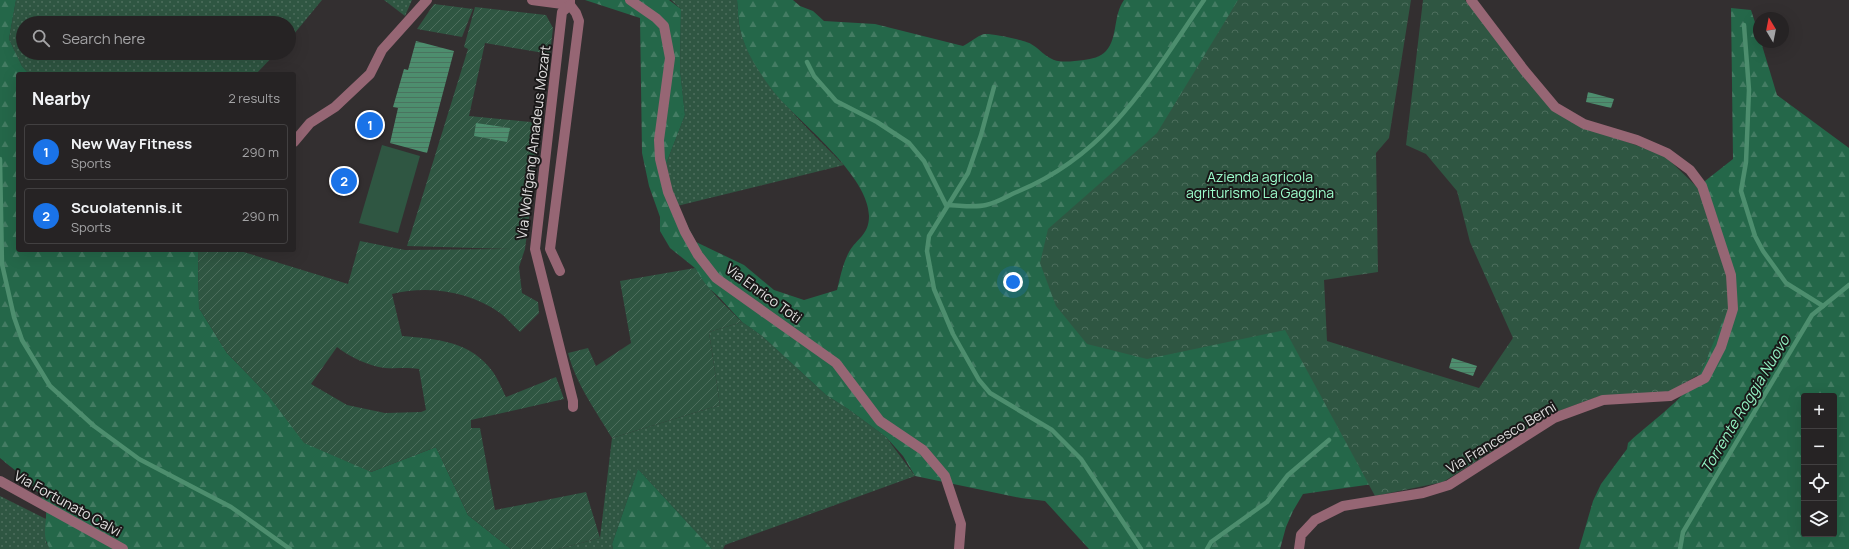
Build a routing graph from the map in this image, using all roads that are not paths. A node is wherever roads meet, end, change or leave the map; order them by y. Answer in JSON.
{"nodes":[{"id":1,"x":427,"y":0,"type":"edge"},
{"id":2,"x":532,"y":0,"type":"edge"},
{"id":3,"x":630,"y":0,"type":"edge"},
{"id":4,"x":1471,"y":0,"type":"edge"},
{"id":5,"x":570,"y":2,"type":"edge"},
{"id":6,"x":296,"y":140,"type":"edge"},
{"id":7,"x":560,"y":271,"type":"dead end"},
{"id":8,"x":573,"y":407,"type":"dead end"},
{"id":9,"x":0,"y":481,"type":"edge"},
{"id":10,"x":123,"y":549,"type":"edge"},
{"id":11,"x":959,"y":549,"type":"edge"},
{"id":12,"x":1299,"y":549,"type":"edge"}],
"edges":[{"from":1,"to":6,"type":"street"},
{"from":2,"to":5,"type":"street"},
{"from":3,"to":11,"type":"street","name":"Via Enrico Toti"},
{"from":4,"to":12,"type":"street","name":"Via Francesco Berni"},
{"from":5,"to":7,"type":"street"},
{"from":5,"to":8,"type":"street","name":"Via Wolfgang Amadeus Mozart"},
{"from":9,"to":10,"type":"street","name":"Via Fortunato Calvi"}]}
